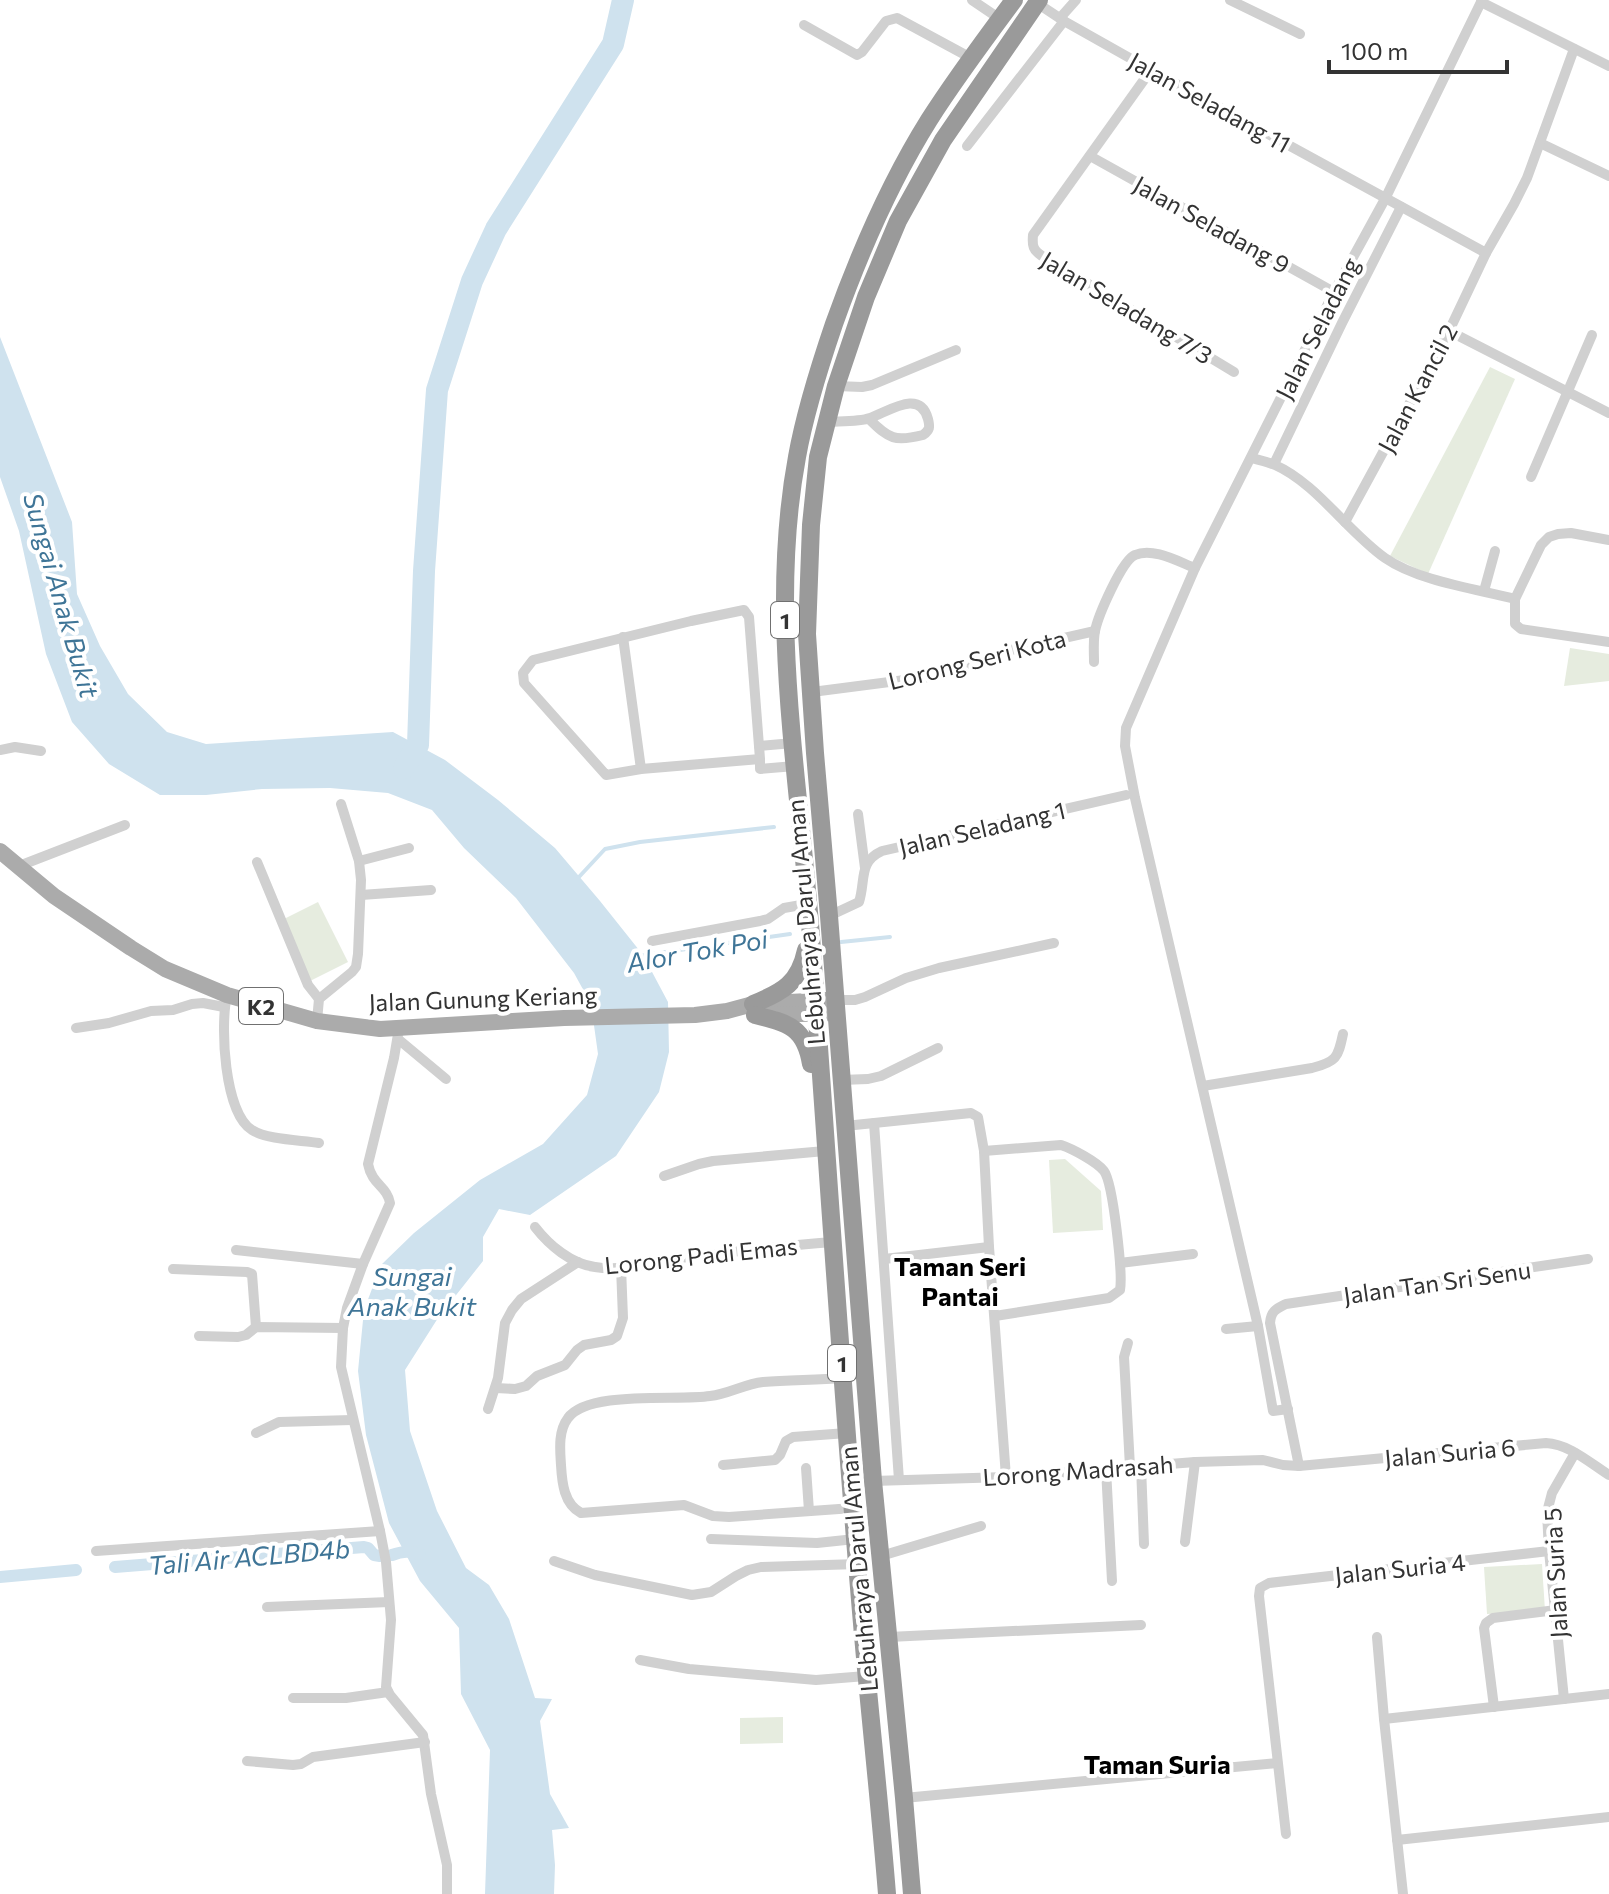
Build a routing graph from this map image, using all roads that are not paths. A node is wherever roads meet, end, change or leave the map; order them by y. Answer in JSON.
{"nodes":[{"id":1,"x":972,"y":0,"type":"edge"},
{"id":2,"x":1014,"y":0,"type":"edge"},
{"id":3,"x":1076,"y":0,"type":"edge"},
{"id":4,"x":1230,"y":0,"type":"edge"},
{"id":5,"x":1038,"y":1,"type":"edge"},
{"id":6,"x":1481,"y":1,"type":"edge"},
{"id":7,"x":1000,"y":19,"type":"junction"},
{"id":8,"x":1062,"y":19,"type":"junction"},
{"id":9,"x":804,"y":25,"type":"dead end"},
{"id":10,"x":1300,"y":34,"type":"dead end"},
{"id":11,"x":1574,"y":49,"type":"junction"},
{"id":12,"x":971,"y":58,"type":"junction"},
{"id":13,"x":1609,"y":66,"type":"edge"},
{"id":14,"x":1151,"y":70,"type":"junction"},
{"id":15,"x":1540,"y":143,"type":"junction"},
{"id":16,"x":967,"y":146,"type":"dead end"},
{"id":17,"x":1090,"y":156,"type":"junction"},
{"id":18,"x":1609,"y":176,"type":"edge"},
{"id":19,"x":1385,"y":199,"type":"junction"},
{"id":20,"x":1401,"y":207,"type":"junction"},
{"id":21,"x":1486,"y":253,"type":"junction"},
{"id":22,"x":1334,"y":292,"type":"junction"},
{"id":23,"x":1449,"y":331,"type":"junction"},
{"id":24,"x":1592,"y":335,"type":"dead end"},
{"id":25,"x":956,"y":350,"type":"dead end"},
{"id":26,"x":1234,"y":372,"type":"dead end"},
{"id":27,"x":836,"y":386,"type":"junction"},
{"id":28,"x":1568,"y":392,"type":"junction"},
{"id":29,"x":1609,"y":413,"type":"edge"},
{"id":30,"x":869,"y":419,"type":"junction"},
{"id":31,"x":826,"y":422,"type":"junction"},
{"id":32,"x":1252,"y":458,"type":"junction"},
{"id":33,"x":1274,"y":464,"type":"junction"},
{"id":34,"x":1531,"y":477,"type":"dead end"},
{"id":35,"x":1345,"y":522,"type":"junction"},
{"id":36,"x":1609,"y":540,"type":"edge"},
{"id":37,"x":1495,"y":551,"type":"dead end"},
{"id":38,"x":1195,"y":568,"type":"junction"},
{"id":39,"x":1484,"y":591,"type":"junction"},
{"id":40,"x":1515,"y":599,"type":"junction"},
{"id":41,"x":1095,"y":631,"type":"junction"},
{"id":42,"x":623,"y":637,"type":"junction"},
{"id":43,"x":1609,"y":642,"type":"edge"},
{"id":44,"x":1094,"y":662,"type":"dead end"},
{"id":45,"x":812,"y":692,"type":"junction"},
{"id":46,"x":793,"y":743,"type":"junction"},
{"id":47,"x":759,"y":746,"type":"junction"},
{"id":48,"x":0,"y":750,"type":"edge"},
{"id":49,"x":41,"y":751,"type":"dead end"},
{"id":50,"x":760,"y":764,"type":"junction"},
{"id":51,"x":795,"y":766,"type":"junction"},
{"id":52,"x":641,"y":769,"type":"junction"},
{"id":53,"x":1126,"y":795,"type":"dead end"},
{"id":54,"x":341,"y":804,"type":"dead end"},
{"id":55,"x":858,"y":814,"type":"dead end"},
{"id":56,"x":125,"y":825,"type":"dead end"},
{"id":57,"x":409,"y":848,"type":"dead end"},
{"id":58,"x":0,"y":851,"type":"edge"},
{"id":59,"x":359,"y":861,"type":"junction"},
{"id":60,"x":257,"y":862,"type":"dead end"},
{"id":61,"x":19,"y":866,"type":"junction"},
{"id":62,"x":865,"y":868,"type":"junction"},
{"id":63,"x":431,"y":890,"type":"dead end"},
{"id":64,"x":361,"y":895,"type":"junction"},
{"id":65,"x":807,"y":904,"type":"junction"},
{"id":66,"x":829,"y":916,"type":"junction"},
{"id":67,"x":810,"y":930,"type":"junction"},
{"id":68,"x":652,"y":941,"type":"dead end"},
{"id":69,"x":1054,"y":943,"type":"dead end"},
{"id":70,"x":319,"y":999,"type":"junction"},
{"id":71,"x":225,"y":1001,"type":"junction"},
{"id":72,"x":836,"y":1006,"type":"junction"},
{"id":73,"x":815,"y":1007,"type":"junction"},
{"id":74,"x":754,"y":1010,"type":"junction"},
{"id":75,"x":317,"y":1021,"type":"junction"},
{"id":76,"x":76,"y":1028,"type":"dead end"},
{"id":77,"x":398,"y":1033,"type":"junction"},
{"id":78,"x":1343,"y":1034,"type":"dead end"},
{"id":79,"x":938,"y":1048,"type":"dead end"},
{"id":80,"x":446,"y":1079,"type":"dead end"},
{"id":81,"x":841,"y":1080,"type":"junction"},
{"id":82,"x":1203,"y":1086,"type":"junction"},
{"id":83,"x":821,"y":1098,"type":"junction"},
{"id":84,"x":874,"y":1123,"type":"junction"},
{"id":85,"x":845,"y":1126,"type":"junction"},
{"id":86,"x":319,"y":1143,"type":"dead end"},
{"id":87,"x":825,"y":1151,"type":"junction"},
{"id":88,"x":984,"y":1151,"type":"junction"},
{"id":89,"x":664,"y":1176,"type":"dead end"},
{"id":90,"x":535,"y":1227,"type":"dead end"},
{"id":91,"x":832,"y":1242,"type":"junction"},
{"id":92,"x":989,"y":1247,"type":"junction"},
{"id":93,"x":236,"y":1250,"type":"dead end"},
{"id":94,"x":1193,"y":1254,"type":"dead end"},
{"id":95,"x":884,"y":1259,"type":"junction"},
{"id":96,"x":1588,"y":1259,"type":"dead end"},
{"id":97,"x":578,"y":1262,"type":"junction"},
{"id":98,"x":1120,"y":1263,"type":"junction"},
{"id":99,"x":363,"y":1264,"type":"junction"},
{"id":100,"x":621,"y":1267,"type":"junction"},
{"id":101,"x":173,"y":1269,"type":"dead end"},
{"id":102,"x":995,"y":1316,"type":"junction"},
{"id":103,"x":1258,"y":1326,"type":"junction"},
{"id":104,"x":256,"y":1327,"type":"junction"},
{"id":105,"x":343,"y":1328,"type":"junction"},
{"id":106,"x":1226,"y":1329,"type":"dead end"},
{"id":107,"x":199,"y":1336,"type":"dead end"},
{"id":108,"x":1128,"y":1343,"type":"dead end"},
{"id":109,"x":843,"y":1378,"type":"junction"},
{"id":110,"x":496,"y":1388,"type":"junction"},
{"id":111,"x":488,"y":1409,"type":"dead end"},
{"id":112,"x":1288,"y":1409,"type":"junction"},
{"id":113,"x":352,"y":1420,"type":"junction"},
{"id":114,"x":256,"y":1433,"type":"dead end"},
{"id":115,"x":847,"y":1433,"type":"junction"},
{"id":116,"x":1575,"y":1453,"type":"junction"},
{"id":117,"x":1195,"y":1462,"type":"junction"},
{"id":118,"x":723,"y":1465,"type":"dead end"},
{"id":119,"x":1283,"y":1465,"type":"joint"},
{"id":120,"x":1299,"y":1466,"type":"junction"},
{"id":121,"x":1135,"y":1467,"type":"junction"},
{"id":122,"x":806,"y":1468,"type":"dead end"},
{"id":123,"x":1106,"y":1469,"type":"junction"},
{"id":124,"x":1609,"y":1475,"type":"edge"},
{"id":125,"x":1006,"y":1477,"type":"junction"},
{"id":126,"x":899,"y":1480,"type":"junction"},
{"id":127,"x":873,"y":1481,"type":"junction"},
{"id":128,"x":853,"y":1508,"type":"junction"},
{"id":129,"x":809,"y":1511,"type":"junction"},
{"id":130,"x":981,"y":1526,"type":"dead end"},
{"id":131,"x":380,"y":1531,"type":"junction"},
{"id":132,"x":711,"y":1539,"type":"dead end"},
{"id":133,"x":855,"y":1539,"type":"junction"},
{"id":134,"x":1185,"y":1542,"type":"dead end"},
{"id":135,"x":1144,"y":1544,"type":"dead end"},
{"id":136,"x":96,"y":1551,"type":"dead end"},
{"id":137,"x":1549,"y":1551,"type":"junction"},
{"id":138,"x":881,"y":1556,"type":"junction"},
{"id":139,"x":554,"y":1561,"type":"dead end"},
{"id":140,"x":858,"y":1564,"type":"junction"},
{"id":141,"x":1112,"y":1581,"type":"dead end"},
{"id":142,"x":389,"y":1602,"type":"junction"},
{"id":143,"x":267,"y":1607,"type":"dead end"},
{"id":144,"x":1556,"y":1610,"type":"junction"},
{"id":145,"x":1141,"y":1625,"type":"dead end"},
{"id":146,"x":889,"y":1637,"type":"junction"},
{"id":147,"x":1377,"y":1637,"type":"dead end"},
{"id":148,"x":640,"y":1660,"type":"dead end"},
{"id":149,"x":866,"y":1676,"type":"junction"},
{"id":150,"x":388,"y":1692,"type":"junction"},
{"id":151,"x":1609,"y":1694,"type":"edge"},
{"id":152,"x":293,"y":1698,"type":"dead end"},
{"id":153,"x":1564,"y":1699,"type":"junction"},
{"id":154,"x":1494,"y":1707,"type":"junction"},
{"id":155,"x":1384,"y":1719,"type":"junction"},
{"id":156,"x":425,"y":1742,"type":"junction"},
{"id":157,"x":247,"y":1761,"type":"dead end"},
{"id":158,"x":1277,"y":1763,"type":"junction"},
{"id":159,"x":904,"y":1798,"type":"junction"},
{"id":160,"x":1609,"y":1817,"type":"edge"},
{"id":161,"x":1286,"y":1834,"type":"dead end"},
{"id":162,"x":1397,"y":1840,"type":"junction"},
{"id":163,"x":447,"y":1894,"type":"edge"},
{"id":164,"x":887,"y":1894,"type":"edge"},
{"id":165,"x":912,"y":1894,"type":"edge"},
{"id":166,"x":1403,"y":1894,"type":"edge"}],
"edges":[{"from":1,"to":7,"type":"street"},
{"from":2,"to":7,"type":"highway","name":"Lebuhraya Darul Aman","number":"1"},
{"from":3,"to":8,"type":"street"},
{"from":4,"to":10,"type":"street"},
{"from":5,"to":8,"type":"street","name":"Jalan Seladang 11"},
{"from":5,"to":27,"type":"highway","name":"Lebuhraya Darul Aman","number":"1"},
{"from":6,"to":11,"type":"street"},
{"from":6,"to":19,"type":"street","name":"Jalan Seladang"},
{"from":7,"to":12,"type":"highway","name":"Lebuhraya Darul Aman","number":"1"},
{"from":8,"to":14,"type":"street","name":"Jalan Seladang 11"},
{"from":8,"to":16,"type":"street"},
{"from":9,"to":12,"type":"street"},
{"from":11,"to":13,"type":"street"},
{"from":11,"to":15,"type":"street","name":"Jalan Kancil 2"},
{"from":12,"to":46,"type":"highway","name":"Lebuhraya Darul Aman","number":"1"},
{"from":14,"to":17,"type":"street"},
{"from":14,"to":19,"type":"street","name":"Jalan Seladang 11"},
{"from":15,"to":18,"type":"street"},
{"from":15,"to":21,"type":"street","name":"Jalan Kancil 2"},
{"from":17,"to":22,"type":"street","name":"Jalan Seladang 9"},
{"from":17,"to":26,"type":"street","name":"Jalan Seladang 7/3"},
{"from":19,"to":20,"type":"street"},
{"from":19,"to":22,"type":"street","name":"Jalan Seladang"},
{"from":20,"to":21,"type":"street"},
{"from":20,"to":33,"type":"street"},
{"from":21,"to":23,"type":"street","name":"Jalan Kancil 2"},
{"from":22,"to":32,"type":"street","name":"Jalan Seladang"},
{"from":23,"to":28,"type":"street"},
{"from":23,"to":35,"type":"street","name":"Jalan Kancil 2"},
{"from":24,"to":28,"type":"street"},
{"from":25,"to":27,"type":"street"},
{"from":27,"to":31,"type":"highway","name":"Lebuhraya Darul Aman","number":"1"},
{"from":28,"to":29,"type":"street"},
{"from":28,"to":34,"type":"street"},
{"from":30,"to":30,"type":"street"},
{"from":30,"to":31,"type":"street"},
{"from":31,"to":45,"type":"highway","name":"Lebuhraya Darul Aman","number":"1"},
{"from":32,"to":33,"type":"street"},
{"from":32,"to":38,"type":"street","name":"Jalan Seladang"},
{"from":33,"to":35,"type":"street"},
{"from":35,"to":39,"type":"street"},
{"from":36,"to":40,"type":"street"},
{"from":37,"to":39,"type":"street"},
{"from":38,"to":41,"type":"street"},
{"from":38,"to":82,"type":"street","name":"Jalan Seladang"},
{"from":39,"to":40,"type":"street"},
{"from":40,"to":43,"type":"street"},
{"from":41,"to":44,"type":"street"},
{"from":41,"to":45,"type":"street","name":"Lorong Seri Kota"},
{"from":42,"to":47,"type":"street"},
{"from":42,"to":52,"type":"street"},
{"from":42,"to":52,"type":"street"},
{"from":45,"to":66,"type":"highway","name":"Lebuhraya Darul Aman","number":"1"},
{"from":46,"to":47,"type":"street"},
{"from":46,"to":51,"type":"highway","name":"Lebuhraya Darul Aman","number":"1"},
{"from":47,"to":50,"type":"street"},
{"from":48,"to":49,"type":"street"},
{"from":50,"to":51,"type":"street"},
{"from":50,"to":52,"type":"street"},
{"from":51,"to":65,"type":"highway","name":"Lebuhraya Darul Aman","number":"1"},
{"from":53,"to":62,"type":"street","name":"Jalan Seladang 1"},
{"from":54,"to":59,"type":"street"},
{"from":55,"to":62,"type":"street"},
{"from":56,"to":61,"type":"street"},
{"from":57,"to":59,"type":"street"},
{"from":58,"to":61,"type":"main road","name":"Jalan Gunung Keriang","number":"K2"},
{"from":59,"to":64,"type":"street"},
{"from":60,"to":70,"type":"street"},
{"from":61,"to":71,"type":"main road","name":"Jalan Gunung Keriang","number":"K2"},
{"from":62,"to":66,"type":"street"},
{"from":63,"to":64,"type":"street"},
{"from":64,"to":70,"type":"street"},
{"from":65,"to":67,"type":"highway","name":"Lebuhraya Darul Aman","number":"1"},
{"from":65,"to":68,"type":"street"},
{"from":66,"to":72,"type":"highway","name":"Lebuhraya Darul Aman","number":"1"},
{"from":67,"to":73,"type":"highway","name":"Lebuhraya Darul Aman","number":"1"},
{"from":67,"to":74,"type":"highway"},
{"from":69,"to":72,"type":"street"},
{"from":70,"to":75,"type":"street"},
{"from":71,"to":75,"type":"main road","name":"Jalan Gunung Keriang","number":"K2"},
{"from":71,"to":76,"type":"street"},
{"from":71,"to":86,"type":"street"},
{"from":72,"to":73,"type":"main road","name":"Jalan Gunung Keriang","number":"K2"},
{"from":72,"to":81,"type":"highway","name":"Lebuhraya Darul Aman","number":"1"},
{"from":73,"to":74,"type":"main road","name":"Jalan Gunung Keriang","number":"K2"},
{"from":73,"to":83,"type":"highway","name":"Lebuhraya Darul Aman","number":"1"},
{"from":74,"to":77,"type":"main road","name":"Jalan Gunung Keriang","number":"K2"},
{"from":74,"to":83,"type":"highway"},
{"from":75,"to":77,"type":"main road","name":"Jalan Gunung Keriang","number":"K2"},
{"from":77,"to":80,"type":"street"},
{"from":77,"to":99,"type":"street"},
{"from":78,"to":82,"type":"street"},
{"from":79,"to":81,"type":"street"},
{"from":81,"to":85,"type":"highway","name":"Lebuhraya Darul Aman","number":"1"},
{"from":82,"to":103,"type":"street","name":"Jalan Seladang"},
{"from":83,"to":87,"type":"highway","name":"Lebuhraya Darul Aman","number":"1"},
{"from":84,"to":85,"type":"street"},
{"from":84,"to":88,"type":"street"},
{"from":84,"to":95,"type":"street"},
{"from":85,"to":127,"type":"highway","name":"Lebuhraya Darul Aman","number":"1"},
{"from":87,"to":89,"type":"street"},
{"from":87,"to":91,"type":"highway","name":"Lebuhraya Darul Aman","number":"1"},
{"from":88,"to":92,"type":"street"},
{"from":88,"to":98,"type":"street"},
{"from":90,"to":97,"type":"street","name":"Lorong Padi Emas"},
{"from":91,"to":100,"type":"street","name":"Lorong Padi Emas"},
{"from":91,"to":109,"type":"highway","name":"Lebuhraya Darul Aman","number":"1"},
{"from":92,"to":95,"type":"street"},
{"from":92,"to":102,"type":"street"},
{"from":93,"to":99,"type":"street"},
{"from":94,"to":98,"type":"street"},
{"from":95,"to":126,"type":"street"},
{"from":96,"to":112,"type":"street","name":"Jalan Tan Sri Senu"},
{"from":97,"to":100,"type":"street","name":"Lorong Padi Emas"},
{"from":97,"to":110,"type":"street"},
{"from":98,"to":102,"type":"street"},
{"from":99,"to":105,"type":"street"},
{"from":100,"to":110,"type":"street"},
{"from":101,"to":104,"type":"street"},
{"from":102,"to":125,"type":"street"},
{"from":103,"to":106,"type":"street"},
{"from":103,"to":112,"type":"street","name":"Jalan Seladang"},
{"from":104,"to":105,"type":"street"},
{"from":104,"to":107,"type":"street"},
{"from":105,"to":113,"type":"street"},
{"from":108,"to":121,"type":"street"},
{"from":109,"to":115,"type":"highway","name":"Lebuhraya Darul Aman","number":"1"},
{"from":109,"to":129,"type":"street"},
{"from":110,"to":111,"type":"street"},
{"from":112,"to":120,"type":"street"},
{"from":113,"to":114,"type":"street"},
{"from":113,"to":131,"type":"street"},
{"from":115,"to":118,"type":"street"},
{"from":115,"to":128,"type":"highway","name":"Lebuhraya Darul Aman","number":"1"},
{"from":116,"to":120,"type":"street","name":"Jalan Suria 6"},
{"from":116,"to":124,"type":"street","name":"Jalan Suria 6"},
{"from":116,"to":137,"type":"street","name":"Jalan Suria 5"},
{"from":117,"to":119,"type":"street","name":"Lorong Madrasah"},
{"from":117,"to":121,"type":"street","name":"Lorong Madrasah"},
{"from":117,"to":134,"type":"street"},
{"from":119,"to":120,"type":"street","name":"Jalan Suria 6"},
{"from":121,"to":123,"type":"street","name":"Lorong Madrasah"},
{"from":121,"to":135,"type":"street"},
{"from":122,"to":129,"type":"street"},
{"from":123,"to":125,"type":"street","name":"Lorong Madrasah"},
{"from":123,"to":141,"type":"street"},
{"from":125,"to":126,"type":"street","name":"Lorong Madrasah"},
{"from":126,"to":127,"type":"street","name":"Lorong Madrasah"},
{"from":127,"to":138,"type":"highway","name":"Lebuhraya Darul Aman","number":"1"},
{"from":128,"to":129,"type":"street"},
{"from":128,"to":133,"type":"highway","name":"Lebuhraya Darul Aman","number":"1"},
{"from":130,"to":138,"type":"street"},
{"from":131,"to":136,"type":"street"},
{"from":131,"to":142,"type":"street"},
{"from":132,"to":133,"type":"street"},
{"from":133,"to":140,"type":"highway","name":"Lebuhraya Darul Aman","number":"1"},
{"from":137,"to":144,"type":"street","name":"Jalan Suria 5"},
{"from":137,"to":158,"type":"street","name":"Jalan Suria 4"},
{"from":138,"to":146,"type":"highway","name":"Lebuhraya Darul Aman","number":"1"},
{"from":139,"to":140,"type":"street"},
{"from":140,"to":149,"type":"highway","name":"Lebuhraya Darul Aman","number":"1"},
{"from":142,"to":143,"type":"street"},
{"from":142,"to":150,"type":"street"},
{"from":144,"to":153,"type":"street","name":"Jalan Suria 5"},
{"from":144,"to":154,"type":"street"},
{"from":145,"to":146,"type":"street"},
{"from":146,"to":159,"type":"highway","name":"Lebuhraya Darul Aman","number":"1"},
{"from":147,"to":155,"type":"street"},
{"from":148,"to":149,"type":"street"},
{"from":149,"to":164,"type":"highway","name":"Lebuhraya Darul Aman","number":"1"},
{"from":150,"to":152,"type":"street"},
{"from":150,"to":156,"type":"street"},
{"from":151,"to":153,"type":"street"},
{"from":153,"to":154,"type":"street"},
{"from":154,"to":155,"type":"street"},
{"from":155,"to":162,"type":"street"},
{"from":156,"to":157,"type":"street"},
{"from":156,"to":163,"type":"street"},
{"from":158,"to":159,"type":"street"},
{"from":158,"to":161,"type":"street"},
{"from":159,"to":165,"type":"highway","name":"Lebuhraya Darul Aman","number":"1"},
{"from":160,"to":162,"type":"street"},
{"from":162,"to":166,"type":"street"}]}
